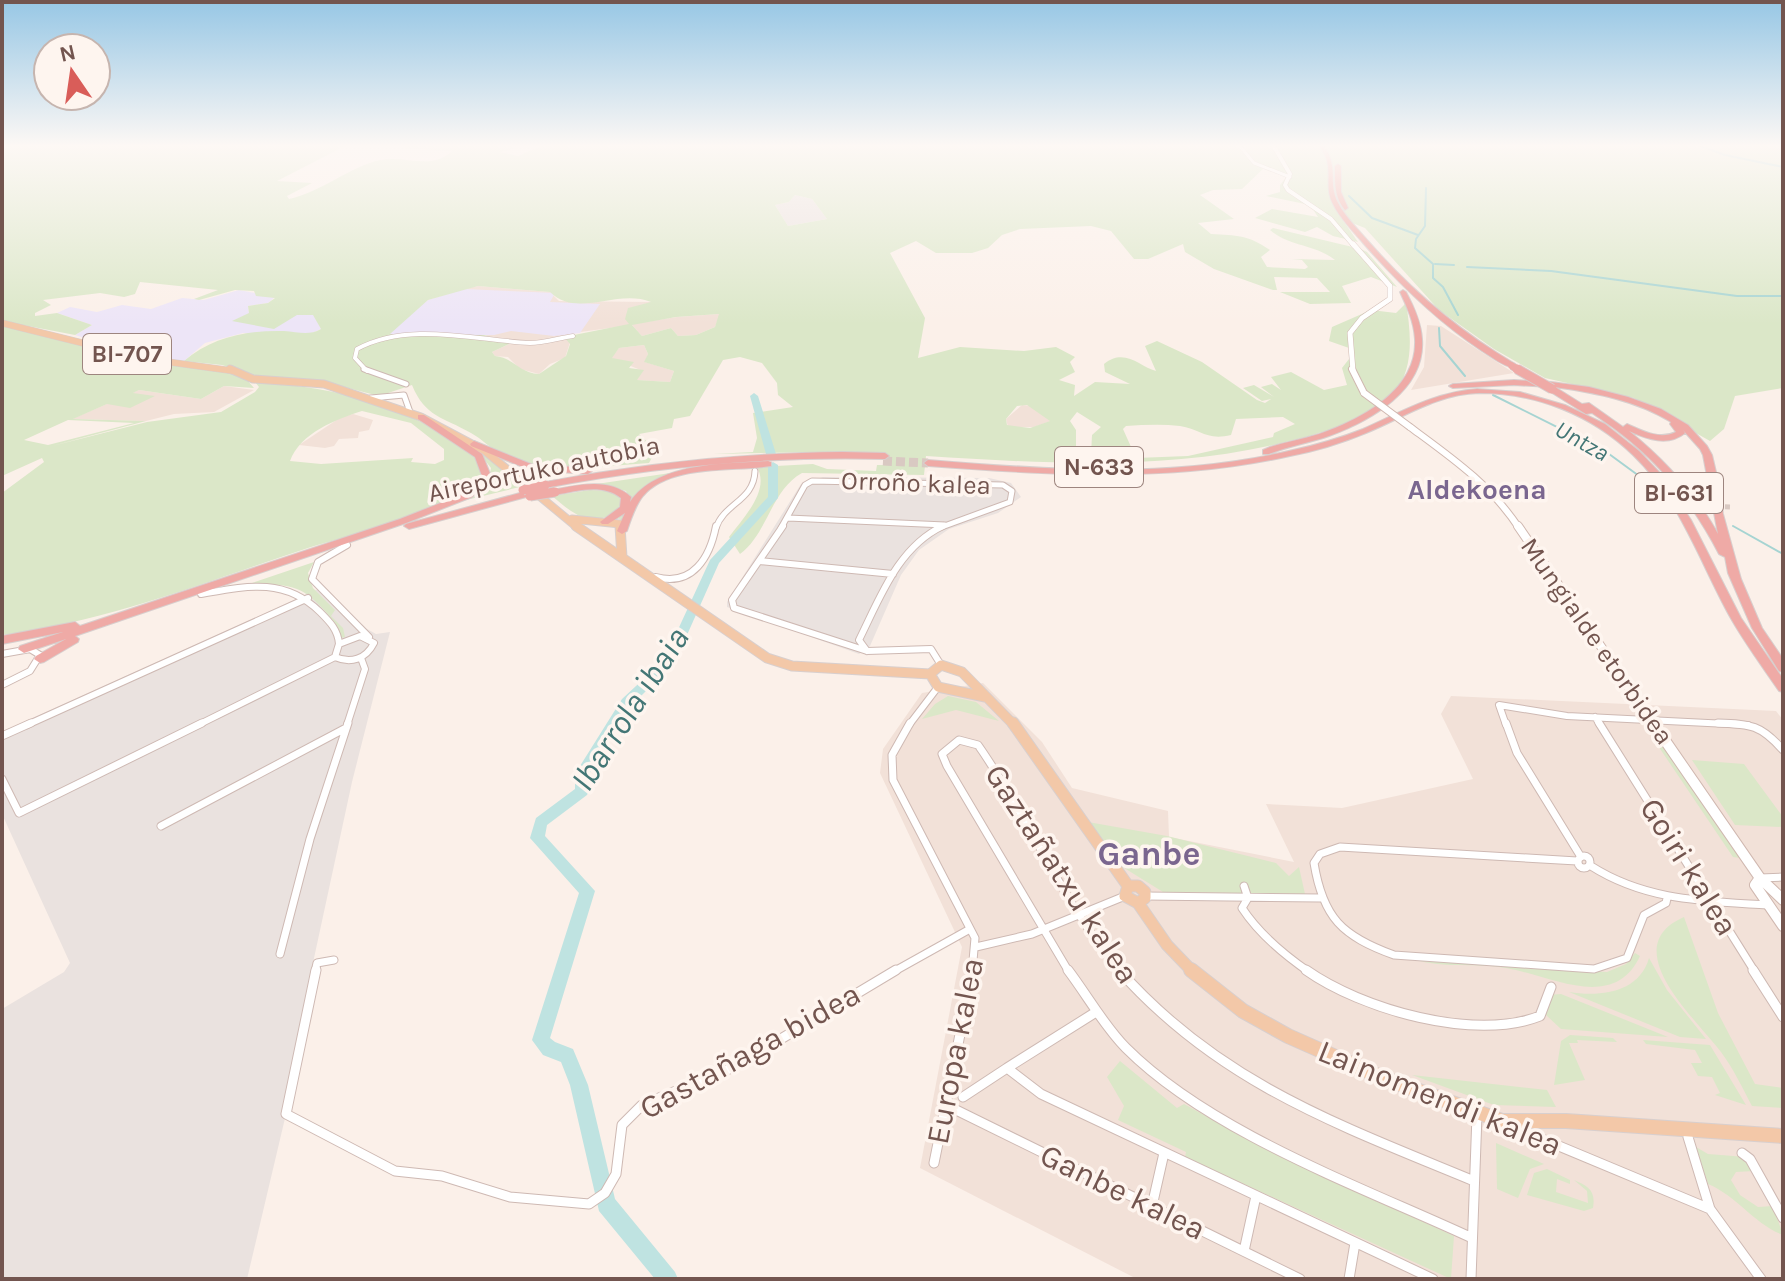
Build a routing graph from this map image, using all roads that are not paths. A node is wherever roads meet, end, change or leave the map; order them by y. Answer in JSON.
{"nodes":[{"id":1,"x":1311,"y":205,"type":"edge"},
{"id":2,"x":1337,"y":205,"type":"edge"},
{"id":3,"x":1344,"y":205,"type":"edge"},
{"id":4,"x":1389,"y":267,"type":"junction"},
{"id":5,"x":2,"y":323,"type":"edge"},
{"id":6,"x":573,"y":336,"type":"dead end"},
{"id":7,"x":1515,"y":366,"type":"junction"},
{"id":8,"x":406,"y":384,"type":"junction"},
{"id":9,"x":1555,"y":389,"type":"junction"},
{"id":10,"x":396,"y":395,"type":"junction"},
{"id":11,"x":405,"y":397,"type":"junction"},
{"id":12,"x":371,"y":398,"type":"junction"},
{"id":13,"x":1577,"y":398,"type":"junction"},
{"id":14,"x":387,"y":404,"type":"junction"},
{"id":15,"x":1650,"y":409,"type":"junction"},
{"id":16,"x":410,"y":412,"type":"junction"},
{"id":17,"x":1382,"y":415,"type":"junction"},
{"id":18,"x":421,"y":417,"type":"junction"},
{"id":19,"x":474,"y":444,"type":"junction"},
{"id":20,"x":1266,"y":452,"type":"junction"},
{"id":21,"x":728,"y":459,"type":"junction"},
{"id":22,"x":822,"y":460,"type":"junction"},
{"id":23,"x":1225,"y":464,"type":"junction"},
{"id":24,"x":755,"y":471,"type":"dead end"},
{"id":25,"x":550,"y":489,"type":"junction"},
{"id":26,"x":527,"y":493,"type":"junction"},
{"id":27,"x":569,"y":518,"type":"junction"},
{"id":28,"x":788,"y":518,"type":"junction"},
{"id":29,"x":602,"y":523,"type":"junction"},
{"id":30,"x":405,"y":524,"type":"junction"},
{"id":31,"x":949,"y":525,"type":"junction"},
{"id":32,"x":621,"y":532,"type":"junction"},
{"id":33,"x":595,"y":538,"type":"junction"},
{"id":34,"x":347,"y":545,"type":"junction"},
{"id":35,"x":622,"y":557,"type":"junction"},
{"id":36,"x":759,"y":561,"type":"junction"},
{"id":37,"x":644,"y":573,"type":"junction"},
{"id":38,"x":893,"y":574,"type":"junction"},
{"id":39,"x":681,"y":577,"type":"junction"},
{"id":40,"x":1736,"y":579,"type":"junction"},
{"id":41,"x":201,"y":594,"type":"junction"},
{"id":42,"x":308,"y":598,"type":"junction"},
{"id":43,"x":149,"y":605,"type":"junction"},
{"id":44,"x":692,"y":607,"type":"junction"},
{"id":45,"x":369,"y":637,"type":"junction"},
{"id":46,"x":2,"y":640,"type":"edge"},
{"id":47,"x":1751,"y":642,"type":"junction"},
{"id":48,"x":339,"y":644,"type":"junction"},
{"id":49,"x":24,"y":649,"type":"junction"},
{"id":50,"x":867,"y":651,"type":"junction"},
{"id":51,"x":3,"y":653,"type":"edge"},
{"id":52,"x":335,"y":657,"type":"junction"},
{"id":53,"x":361,"y":658,"type":"junction"},
{"id":54,"x":40,"y":659,"type":"junction"},
{"id":55,"x":941,"y":665,"type":"junction"},
{"id":56,"x":1783,"y":668,"type":"edge"},
{"id":57,"x":961,"y":672,"type":"junction"},
{"id":58,"x":930,"y":674,"type":"junction"},
{"id":59,"x":11,"y":682,"type":"junction"},
{"id":60,"x":2,"y":685,"type":"edge"},
{"id":61,"x":938,"y":687,"type":"junction"},
{"id":62,"x":950,"y":688,"type":"junction"},
{"id":63,"x":1783,"y":688,"type":"edge"},
{"id":64,"x":2,"y":691,"type":"edge"},
{"id":65,"x":992,"y":700,"type":"junction"},
{"id":66,"x":1595,"y":717,"type":"junction"},
{"id":67,"x":1651,"y":719,"type":"junction"},
{"id":68,"x":344,"y":729,"type":"junction"},
{"id":69,"x":2,"y":736,"type":"edge"},
{"id":70,"x":1783,"y":750,"type":"edge"},
{"id":71,"x":2,"y":779,"type":"edge"},
{"id":72,"x":161,"y":826,"type":"dead end"},
{"id":73,"x":1579,"y":859,"type":"junction"},
{"id":74,"x":1783,"y":877,"type":"edge"},
{"id":75,"x":1760,"y":878,"type":"junction"},
{"id":76,"x":1244,"y":886,"type":"dead end"},
{"id":77,"x":1126,"y":891,"type":"junction"},
{"id":78,"x":1248,"y":898,"type":"junction"},
{"id":79,"x":1320,"y":898,"type":"junction"},
{"id":80,"x":1667,"y":898,"type":"junction"},
{"id":81,"x":1142,"y":899,"type":"junction"},
{"id":82,"x":1783,"y":900,"type":"edge"},
{"id":83,"x":1710,"y":901,"type":"junction"},
{"id":84,"x":1642,"y":902,"type":"junction"},
{"id":85,"x":1767,"y":905,"type":"junction"},
{"id":86,"x":1081,"y":914,"type":"junction"},
{"id":87,"x":1783,"y":926,"type":"edge"},
{"id":88,"x":1043,"y":928,"type":"junction"},
{"id":89,"x":970,"y":929,"type":"junction"},
{"id":90,"x":976,"y":947,"type":"junction"},
{"id":91,"x":280,"y":954,"type":"dead end"},
{"id":92,"x":334,"y":960,"type":"dead end"},
{"id":93,"x":1551,"y":987,"type":"dead end"},
{"id":94,"x":1096,"y":1012,"type":"junction"},
{"id":95,"x":1783,"y":1017,"type":"edge"},
{"id":96,"x":1007,"y":1068,"type":"junction"},
{"id":97,"x":963,"y":1097,"type":"dead end"},
{"id":98,"x":946,"y":1105,"type":"junction"},
{"id":99,"x":1477,"y":1113,"type":"junction"},
{"id":100,"x":1502,"y":1121,"type":"junction"},
{"id":101,"x":1537,"y":1123,"type":"junction"},
{"id":102,"x":1783,"y":1136,"type":"edge"},
{"id":103,"x":1688,"y":1137,"type":"dead end"},
{"id":104,"x":1544,"y":1142,"type":"junction"},
{"id":105,"x":1164,"y":1153,"type":"junction"},
{"id":106,"x":1742,"y":1153,"type":"dead end"},
{"id":107,"x":934,"y":1163,"type":"dead end"},
{"id":108,"x":1474,"y":1181,"type":"junction"},
{"id":109,"x":1256,"y":1196,"type":"junction"},
{"id":110,"x":1152,"y":1206,"type":"junction"},
{"id":111,"x":1710,"y":1209,"type":"junction"},
{"id":112,"x":1783,"y":1218,"type":"edge"},
{"id":113,"x":1472,"y":1238,"type":"junction"},
{"id":114,"x":1355,"y":1243,"type":"junction"},
{"id":115,"x":1244,"y":1251,"type":"junction"},
{"id":116,"x":1300,"y":1279,"type":"edge"},
{"id":117,"x":1349,"y":1279,"type":"edge"},
{"id":118,"x":1433,"y":1279,"type":"edge"},
{"id":119,"x":1471,"y":1279,"type":"edge"},
{"id":120,"x":1761,"y":1279,"type":"edge"}],
"edges":[{"from":1,"to":67,"type":"street","name":"Mungialde etorbidea","bridge":true},
{"from":2,"to":4,"type":"highway","number":"BI-631"},
{"from":3,"to":7,"type":"highway","number":"BI-631"},
{"from":4,"to":7,"type":"highway","number":"BI-631"},
{"from":4,"to":20,"type":"highway"},
{"from":5,"to":12,"type":"main road","number":"BI-707"},
{"from":6,"to":8,"type":"street"},
{"from":7,"to":9,"type":"highway","number":"BI-631","bridge":true},
{"from":8,"to":10,"type":"street"},
{"from":8,"to":11,"type":"street"},
{"from":9,"to":13,"type":"highway","number":"BI-631"},
{"from":9,"to":47,"type":"highway","number":"BI-631"},
{"from":10,"to":11,"type":"street"},
{"from":10,"to":12,"type":"street"},
{"from":10,"to":14,"type":"street"},
{"from":11,"to":14,"type":"street"},
{"from":11,"to":16,"type":"street"},
{"from":12,"to":14,"type":"main road","number":"BI-707"},
{"from":13,"to":15,"type":"highway"},
{"from":13,"to":40,"type":"highway","number":"BI-631"},
{"from":14,"to":16,"type":"main road","number":"BI-707"},
{"from":15,"to":17,"type":"highway","number":"N-633"},
{"from":15,"to":40,"type":"highway"},
{"from":16,"to":18,"type":"main road","number":"BI-707"},
{"from":17,"to":20,"type":"highway","number":"N-633"},
{"from":17,"to":23,"type":"highway","number":"N-633"},
{"from":18,"to":19,"type":"main road","number":"BI-707"},
{"from":18,"to":30,"type":"highway"},
{"from":19,"to":21,"type":"highway"},
{"from":19,"to":27,"type":"main road","number":"BI-707"},
{"from":20,"to":23,"type":"highway","number":"N-633"},
{"from":21,"to":22,"type":"highway","name":"Aireportuko autobia"},
{"from":21,"to":25,"type":"highway","name":"Aireportuko autobia"},
{"from":22,"to":25,"type":"highway","name":"Aireportuko autobia"},
{"from":22,"to":32,"type":"highway"},
{"from":23,"to":47,"type":"highway","number":"N-633"},
{"from":24,"to":39,"type":"street"},
{"from":25,"to":26,"type":"highway","bridge":true},
{"from":25,"to":29,"type":"highway"},
{"from":26,"to":30,"type":"highway","name":"Aireportuko autobia"},
{"from":26,"to":30,"type":"highway","name":"Aireportuko autobia"},
{"from":27,"to":29,"type":"main road","number":"BI-707"},
{"from":27,"to":33,"type":"main road","number":"BI-707"},
{"from":28,"to":31,"type":"street"},
{"from":28,"to":31,"type":"street","name":"Orroño kalea"},
{"from":28,"to":36,"type":"street"},
{"from":29,"to":32,"type":"main road","number":"BI-707"},
{"from":29,"to":33,"type":"main road"},
{"from":30,"to":34,"type":"highway"},
{"from":30,"to":43,"type":"highway"},
{"from":31,"to":38,"type":"street","name":"Orroño kalea"},
{"from":32,"to":33,"type":"main road"},
{"from":32,"to":35,"type":"main road"},
{"from":33,"to":35,"type":"main road","number":"BI-707"},
{"from":34,"to":41,"type":"highway"},
{"from":34,"to":45,"type":"street"},
{"from":35,"to":37,"type":"main road","number":"BI-707"},
{"from":36,"to":38,"type":"street"},
{"from":36,"to":50,"type":"street"},
{"from":37,"to":39,"type":"street"},
{"from":37,"to":44,"type":"main road"},
{"from":38,"to":50,"type":"street","name":"Orroño kalea"},
{"from":39,"to":44,"type":"street"},
{"from":40,"to":56,"type":"highway"},
{"from":41,"to":42,"type":"street"},
{"from":41,"to":54,"type":"highway"},
{"from":42,"to":48,"type":"street"},
{"from":42,"to":69,"type":"street"},
{"from":43,"to":46,"type":"highway"},
{"from":43,"to":49,"type":"highway"},
{"from":44,"to":58,"type":"main road"},
{"from":45,"to":48,"type":"street"},
{"from":45,"to":53,"type":"street"},
{"from":47,"to":63,"type":"highway","number":"N-633"},
{"from":48,"to":52,"type":"street"},
{"from":49,"to":51,"type":"street"},
{"from":49,"to":54,"type":"street"},
{"from":50,"to":55,"type":"street"},
{"from":52,"to":53,"type":"street"},
{"from":52,"to":71,"type":"street"},
{"from":53,"to":68,"type":"street"},
{"from":54,"to":59,"type":"street"},
{"from":55,"to":57,"type":"main road"},
{"from":55,"to":58,"type":"main road"},
{"from":57,"to":62,"type":"main road"},
{"from":57,"to":65,"type":"main road"},
{"from":58,"to":61,"type":"main road"},
{"from":59,"to":60,"type":"street"},
{"from":59,"to":64,"type":"street"},
{"from":61,"to":62,"type":"main road"},
{"from":61,"to":89,"type":"street","name":"Europa kalea"},
{"from":62,"to":65,"type":"main road"},
{"from":65,"to":77,"type":"main road"},
{"from":66,"to":67,"type":"street"},
{"from":66,"to":73,"type":"street"},
{"from":66,"to":83,"type":"street","name":"Goiri kalea"},
{"from":67,"to":70,"type":"street"},
{"from":67,"to":75,"type":"street","name":"Mungialde etorbidea"},
{"from":68,"to":72,"type":"street"},
{"from":68,"to":91,"type":"street"},
{"from":73,"to":79,"type":"street"},
{"from":73,"to":84,"type":"street"},
{"from":74,"to":75,"type":"street"},
{"from":75,"to":82,"type":"street","name":"Mungialde etorbidea"},
{"from":75,"to":85,"type":"street","name":"Mungialde etorbidea"},
{"from":76,"to":78,"type":"street"},
{"from":77,"to":81,"type":"main road"},
{"from":77,"to":86,"type":"street"},
{"from":78,"to":79,"type":"street"},
{"from":78,"to":81,"type":"street"},
{"from":78,"to":93,"type":"street"},
{"from":79,"to":84,"type":"street"},
{"from":80,"to":83,"type":"street"},
{"from":80,"to":84,"type":"street"},
{"from":80,"to":84,"type":"street"},
{"from":81,"to":99,"type":"main road","name":"Lainomendi kalea"},
{"from":83,"to":85,"type":"street"},
{"from":83,"to":95,"type":"street","name":"Goiri kalea"},
{"from":85,"to":87,"type":"street","name":"Mungialde etorbidea"},
{"from":86,"to":88,"type":"street"},
{"from":86,"to":88,"type":"street","name":"Gaztañatxu kalea"},
{"from":86,"to":108,"type":"street","name":"Gaztañatxu kalea"},
{"from":88,"to":90,"type":"street"},
{"from":88,"to":94,"type":"street","name":"Gaztañatxu kalea"},
{"from":89,"to":90,"type":"street","name":"Europa kalea"},
{"from":89,"to":92,"type":"street","name":"Gastañaga bidea"},
{"from":90,"to":98,"type":"street","name":"Europa kalea"},
{"from":94,"to":96,"type":"street"},
{"from":94,"to":113,"type":"street","name":"Gaztañatxu kalea"},
{"from":96,"to":97,"type":"street"},
{"from":96,"to":105,"type":"street"},
{"from":98,"to":107,"type":"street","name":"Europa kalea"},
{"from":98,"to":110,"type":"street","name":"Ganbe kalea"},
{"from":99,"to":100,"type":"main road","name":"Lainomendi kalea"},
{"from":99,"to":108,"type":"street"},
{"from":100,"to":101,"type":"main road"},
{"from":100,"to":104,"type":"street","name":"Lainomendi kalea"},
{"from":101,"to":102,"type":"main road"},
{"from":101,"to":104,"type":"street"},
{"from":103,"to":111,"type":"street"},
{"from":104,"to":111,"type":"street","name":"Lainomendi kalea"},
{"from":105,"to":109,"type":"street"},
{"from":105,"to":110,"type":"street"},
{"from":106,"to":112,"type":"street"},
{"from":108,"to":113,"type":"street"},
{"from":109,"to":114,"type":"street"},
{"from":109,"to":115,"type":"street"},
{"from":110,"to":115,"type":"street","name":"Ganbe kalea"},
{"from":111,"to":120,"type":"street"},
{"from":113,"to":119,"type":"street"},
{"from":114,"to":117,"type":"street"},
{"from":114,"to":118,"type":"street"},
{"from":115,"to":116,"type":"street","name":"Ganbe kalea"}]}
